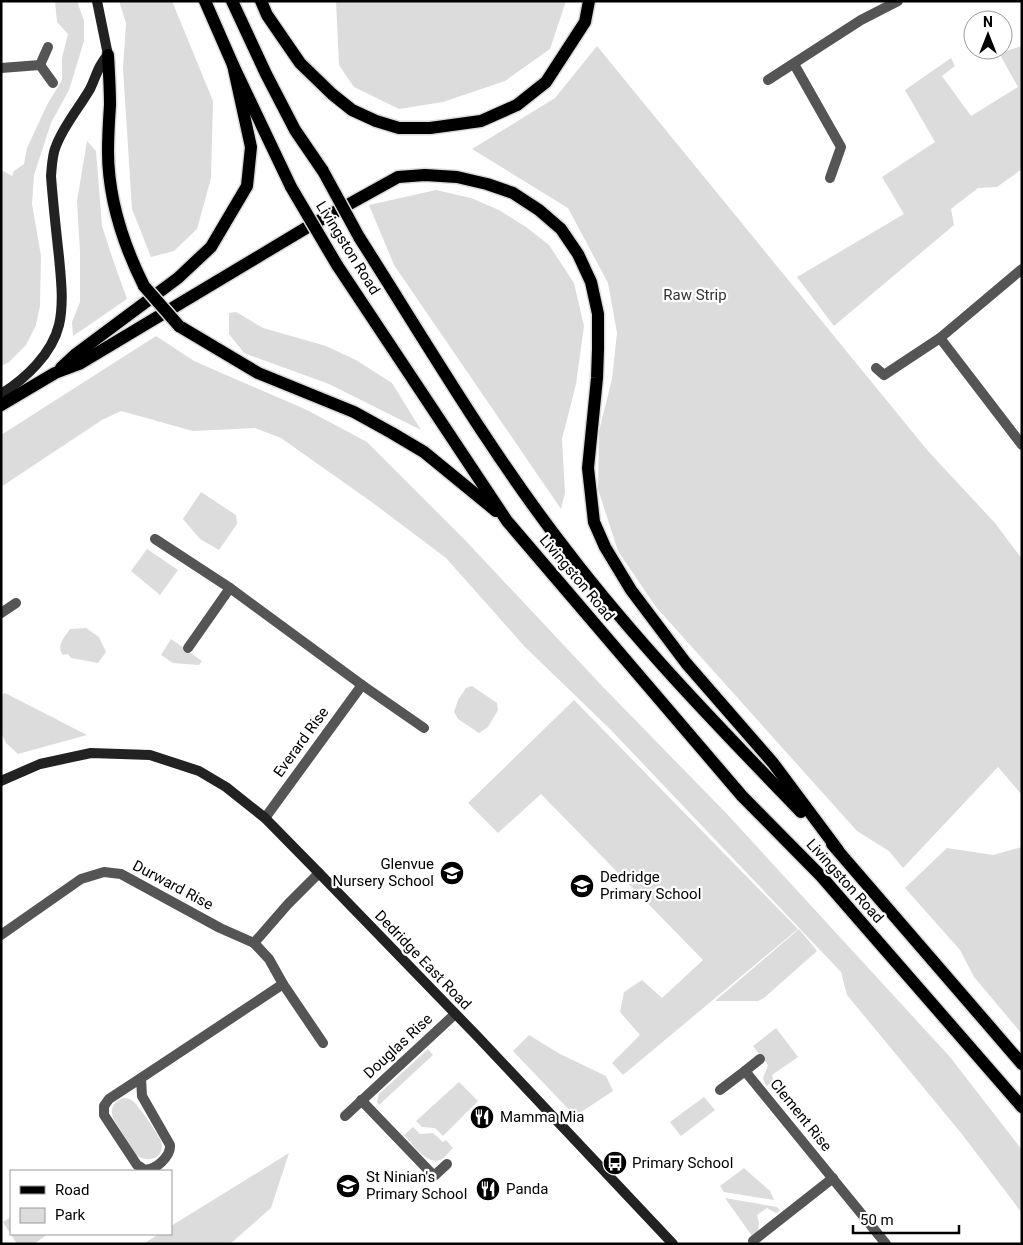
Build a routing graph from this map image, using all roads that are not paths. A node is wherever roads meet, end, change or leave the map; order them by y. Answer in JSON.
{"nodes":[{"id":1,"x":97,"y":1,"type":"edge"},
{"id":2,"x":205,"y":1,"type":"edge"},
{"id":3,"x":232,"y":1,"type":"edge"},
{"id":4,"x":261,"y":1,"type":"edge"},
{"id":5,"x":589,"y":1,"type":"edge"},
{"id":6,"x":898,"y":1,"type":"edge"},
{"id":7,"x":48,"y":47,"type":"dead end"},
{"id":8,"x":108,"y":56,"type":"junction"},
{"id":9,"x":794,"y":64,"type":"junction"},
{"id":10,"x":40,"y":65,"type":"junction"},
{"id":11,"x":233,"y":65,"type":"junction"},
{"id":12,"x":1,"y":68,"type":"edge"},
{"id":13,"x":768,"y":80,"type":"dead end"},
{"id":14,"x":53,"y":82,"type":"dead end"},
{"id":15,"x":830,"y":178,"type":"dead end"},
{"id":16,"x":1022,"y":269,"type":"edge"},
{"id":17,"x":940,"y":338,"type":"junction"},
{"id":18,"x":876,"y":368,"type":"dead end"},
{"id":19,"x":55,"y":374,"type":"junction"},
{"id":20,"x":1,"y":394,"type":"edge"},
{"id":21,"x":1,"y":405,"type":"edge"},
{"id":22,"x":1022,"y":445,"type":"edge"},
{"id":23,"x":507,"y":520,"type":"junction"},
{"id":24,"x":155,"y":538,"type":"dead end"},
{"id":25,"x":230,"y":588,"type":"junction"},
{"id":26,"x":16,"y":603,"type":"dead end"},
{"id":27,"x":1,"y":612,"type":"edge"},
{"id":28,"x":188,"y":648,"type":"dead end"},
{"id":29,"x":362,"y":685,"type":"junction"},
{"id":30,"x":424,"y":728,"type":"dead end"},
{"id":31,"x":1,"y":781,"type":"edge"},
{"id":32,"x":265,"y":818,"type":"junction"},
{"id":33,"x":838,"y":850,"type":"junction"},
{"id":34,"x":319,"y":873,"type":"junction"},
{"id":35,"x":1,"y":935,"type":"edge"},
{"id":36,"x":254,"y":943,"type":"junction"},
{"id":37,"x":283,"y":984,"type":"junction"},
{"id":38,"x":455,"y":1014,"type":"junction"},
{"id":39,"x":323,"y":1043,"type":"dead end"},
{"id":40,"x":760,"y":1059,"type":"dead end"},
{"id":41,"x":1022,"y":1064,"type":"edge"},
{"id":42,"x":745,"y":1070,"type":"junction"},
{"id":43,"x":140,"y":1078,"type":"junction"},
{"id":44,"x":720,"y":1090,"type":"dead end"},
{"id":45,"x":361,"y":1100,"type":"junction"},
{"id":46,"x":1022,"y":1106,"type":"edge"},
{"id":47,"x":345,"y":1116,"type":"dead end"},
{"id":48,"x":447,"y":1164,"type":"dead end"},
{"id":49,"x":833,"y":1178,"type":"junction"},
{"id":50,"x":753,"y":1241,"type":"dead end"},
{"id":51,"x":673,"y":1244,"type":"edge"},
{"id":52,"x":886,"y":1244,"type":"edge"}],
"edges":[{"from":1,"to":8,"type":"street"},
{"from":2,"to":11,"type":"main road","name":"Livingston Road"},
{"from":3,"to":33,"type":"main road","name":"Livingston Road","bridge":true},
{"from":4,"to":5,"type":"main road"},
{"from":6,"to":9,"type":"street"},
{"from":7,"to":10,"type":"street"},
{"from":8,"to":20,"type":"street"},
{"from":8,"to":23,"type":"main road","bridge":true},
{"from":9,"to":13,"type":"street"},
{"from":9,"to":15,"type":"street"},
{"from":10,"to":12,"type":"street"},
{"from":10,"to":14,"type":"street"},
{"from":11,"to":19,"type":"main road"},
{"from":11,"to":23,"type":"main road","name":"Livingston Road","bridge":true},
{"from":16,"to":17,"type":"street"},
{"from":17,"to":18,"type":"street"},
{"from":17,"to":22,"type":"street"},
{"from":19,"to":21,"type":"main road"},
{"from":19,"to":33,"type":"main road"},
{"from":23,"to":46,"type":"main road","name":"Livingston Road"},
{"from":24,"to":25,"type":"street"},
{"from":25,"to":28,"type":"street"},
{"from":25,"to":29,"type":"street"},
{"from":26,"to":27,"type":"street"},
{"from":29,"to":30,"type":"street"},
{"from":29,"to":32,"type":"street","name":"Everard Rise"},
{"from":31,"to":32,"type":"street","name":"Dedridge East Road"},
{"from":32,"to":34,"type":"street","name":"Dedridge East Road"},
{"from":33,"to":41,"type":"main road","name":"Livingston Road"},
{"from":34,"to":36,"type":"street"},
{"from":34,"to":38,"type":"street","name":"Dedridge East Road"},
{"from":35,"to":36,"type":"street","name":"Durward Rise"},
{"from":36,"to":37,"type":"street","name":"Durward Rise"},
{"from":37,"to":39,"type":"street","name":"Durward Rise"},
{"from":37,"to":43,"type":"street"},
{"from":38,"to":45,"type":"street","name":"Douglas Rise"},
{"from":38,"to":51,"type":"street","name":"Dedridge East Road"},
{"from":40,"to":42,"type":"street"},
{"from":42,"to":44,"type":"street"},
{"from":42,"to":49,"type":"street","name":"Clement Rise"},
{"from":43,"to":43,"type":"street"},
{"from":45,"to":47,"type":"street","name":"Douglas Rise"},
{"from":45,"to":48,"type":"street","name":"Douglas Rise"},
{"from":49,"to":50,"type":"street"},
{"from":49,"to":52,"type":"street","name":"Clement Rise"}]}
